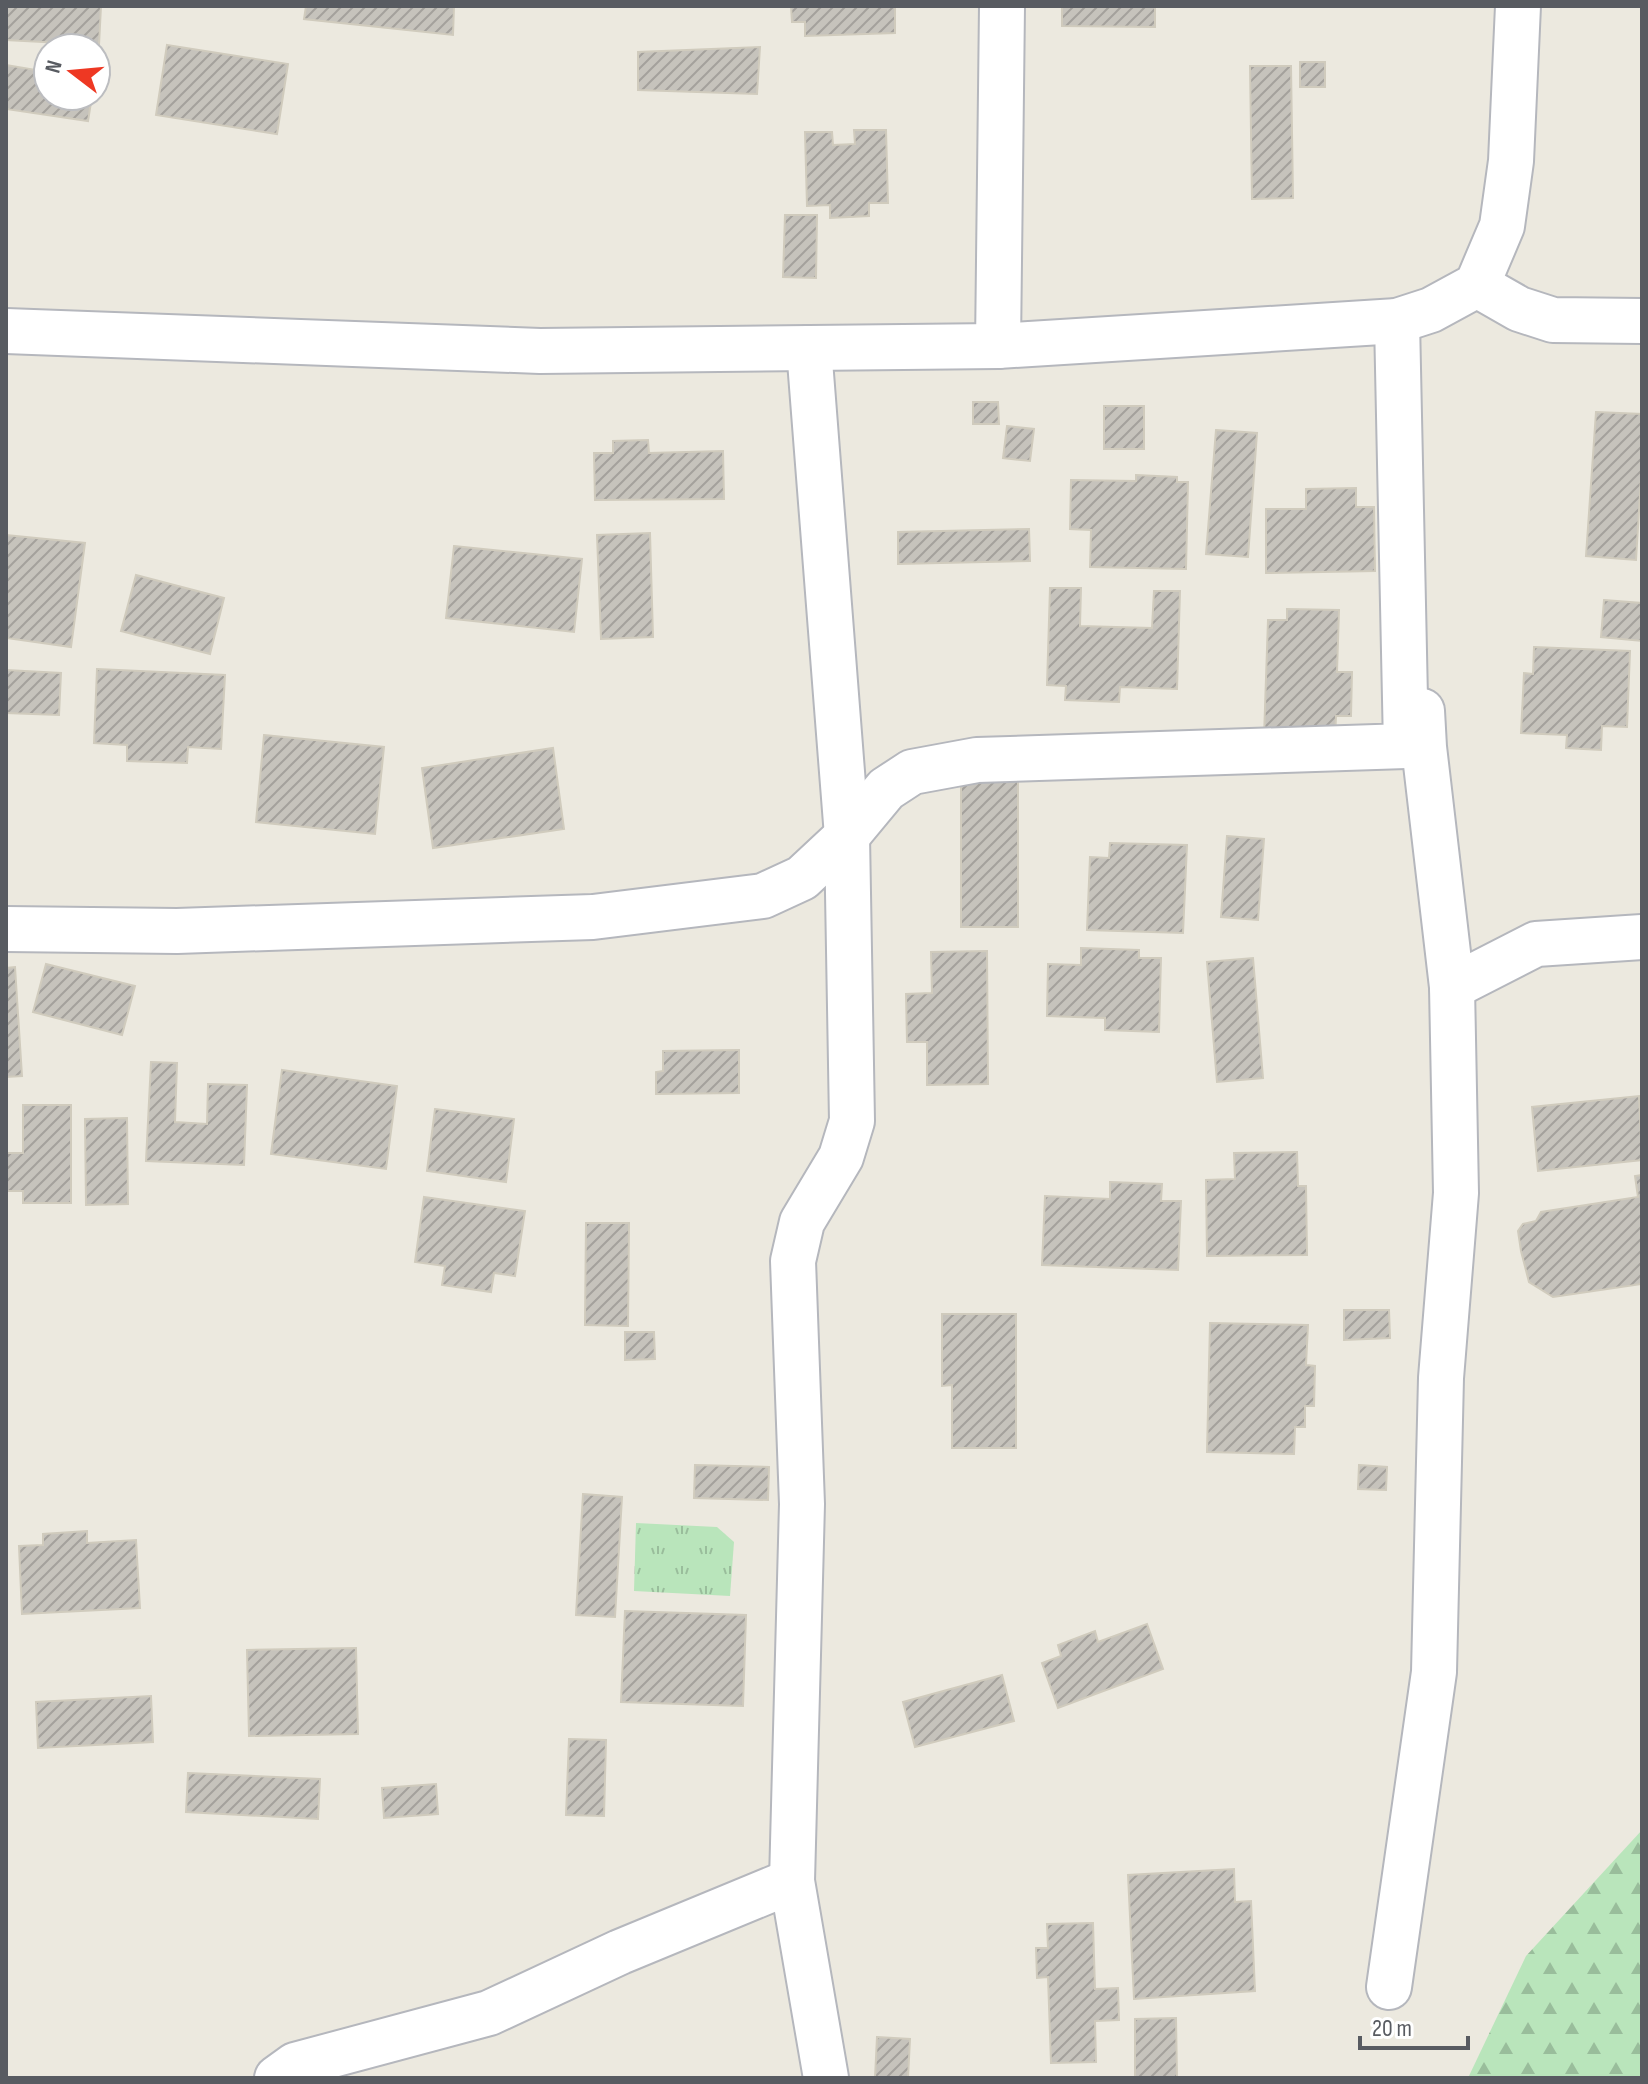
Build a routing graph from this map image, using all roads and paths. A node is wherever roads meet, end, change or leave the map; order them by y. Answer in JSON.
{"nodes":[{"id":1,"x":1002,"y":6,"type":"edge"},
{"id":2,"x":1518,"y":6,"type":"edge"},
{"id":3,"x":1477,"y":285,"type":"junction"},
{"id":4,"x":1397,"y":321,"type":"junction"},
{"id":5,"x":1642,"y":321,"type":"edge"},
{"id":6,"x":6,"y":331,"type":"edge"},
{"id":7,"x":998,"y":346,"type":"junction"},
{"id":8,"x":809,"y":348,"type":"junction"},
{"id":9,"x":847,"y":836,"type":"junction"},
{"id":10,"x":6,"y":929,"type":"edge"},
{"id":11,"x":1642,"y":937,"type":"edge"},
{"id":12,"x":1452,"y":987,"type":"junction"},
{"id":13,"x":792,"y":1881,"type":"junction"},
{"id":14,"x":1389,"y":1987,"type":"dead end"},
{"id":15,"x":277,"y":2078,"type":"edge"},
{"id":16,"x":826,"y":2078,"type":"edge"}],
"edges":[{"from":1,"to":7,"type":"street"},
{"from":2,"to":3,"type":"street"},
{"from":3,"to":4,"type":"street"},
{"from":3,"to":5,"type":"street"},
{"from":4,"to":7,"type":"street"},
{"from":4,"to":9,"type":"street"},
{"from":4,"to":12,"type":"street"},
{"from":6,"to":8,"type":"street"},
{"from":7,"to":8,"type":"street"},
{"from":8,"to":9,"type":"street"},
{"from":9,"to":10,"type":"street"},
{"from":9,"to":13,"type":"street"},
{"from":11,"to":12,"type":"street"},
{"from":12,"to":14,"type":"street"},
{"from":13,"to":15,"type":"street"},
{"from":13,"to":16,"type":"street"}]}
